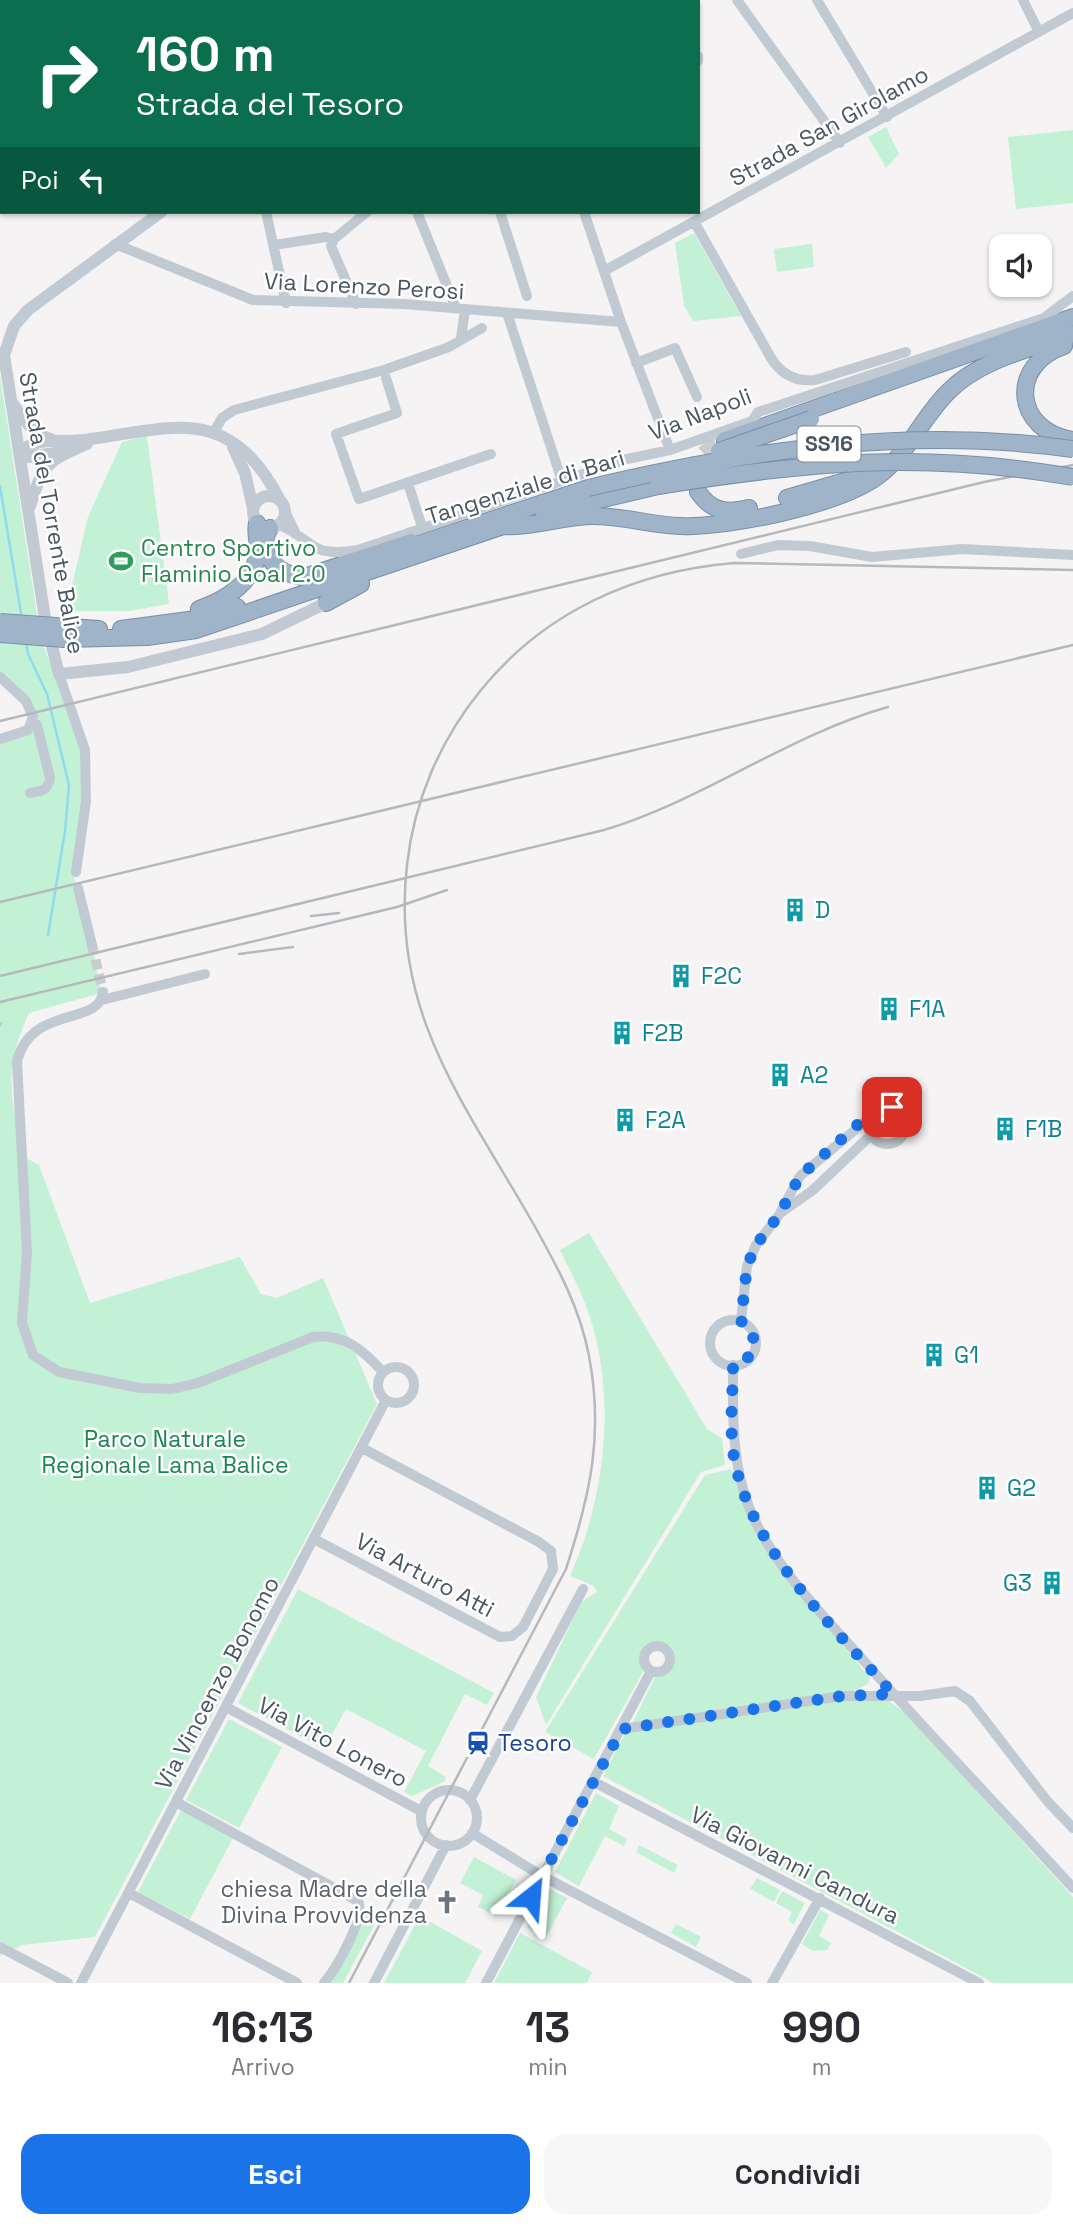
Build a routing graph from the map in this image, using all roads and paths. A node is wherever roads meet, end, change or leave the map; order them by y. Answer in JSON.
{"nodes":[{"id":1,"x":737,"y":0,"type":"edge"},
{"id":2,"x":817,"y":0,"type":"edge"},
{"id":3,"x":1023,"y":0,"type":"edge"},
{"id":4,"x":1073,"y":13,"type":"edge"},
{"id":5,"x":1039,"y":32,"type":"junction"},
{"id":6,"x":887,"y":117,"type":"junction"},
{"id":7,"x":840,"y":143,"type":"junction"},
{"id":8,"x":158,"y":214,"type":"edge"},
{"id":9,"x":266,"y":214,"type":"edge"},
{"id":10,"x":364,"y":214,"type":"edge"},
{"id":11,"x":418,"y":214,"type":"edge"},
{"id":12,"x":501,"y":214,"type":"edge"},
{"id":13,"x":585,"y":214,"type":"edge"},
{"id":14,"x":695,"y":223,"type":"junction"},
{"id":15,"x":334,"y":239,"type":"junction"},
{"id":16,"x":115,"y":244,"type":"junction"},
{"id":17,"x":274,"y":245,"type":"junction"},
{"id":18,"x":604,"y":271,"type":"junction"},
{"id":19,"x":527,"y":296,"type":"dead end"},
{"id":20,"x":1073,"y":296,"type":"edge"},
{"id":21,"x":286,"y":303,"type":"junction"},
{"id":22,"x":356,"y":304,"type":"junction"},
{"id":23,"x":461,"y":309,"type":"junction"},
{"id":24,"x":507,"y":313,"type":"junction"},
{"id":25,"x":1073,"y":317,"type":"edge"},
{"id":26,"x":621,"y":322,"type":"junction"},
{"id":27,"x":1073,"y":326,"type":"edge"},
{"id":28,"x":482,"y":328,"type":"dead end"},
{"id":29,"x":1073,"y":334,"type":"edge"},
{"id":30,"x":461,"y":338,"type":"junction"},
{"id":31,"x":1073,"y":342,"type":"edge"},
{"id":32,"x":906,"y":352,"type":"dead end"},
{"id":33,"x":636,"y":363,"type":"junction"},
{"id":34,"x":386,"y":378,"type":"dead end"},
{"id":35,"x":697,"y":397,"type":"dead end"},
{"id":36,"x":11,"y":400,"type":"junction"},
{"id":37,"x":214,"y":432,"type":"junction"},
{"id":38,"x":101,"y":437,"type":"junction"},
{"id":39,"x":54,"y":440,"type":"junction"},
{"id":40,"x":725,"y":440,"type":"tunnel mouth"},
{"id":41,"x":1073,"y":440,"type":"edge"},
{"id":42,"x":231,"y":444,"type":"junction"},
{"id":43,"x":1073,"y":449,"type":"edge"},
{"id":44,"x":670,"y":450,"type":"junction"},
{"id":45,"x":69,"y":451,"type":"junction"},
{"id":46,"x":19,"y":453,"type":"junction"},
{"id":47,"x":491,"y":454,"type":"dead end"},
{"id":48,"x":965,"y":462,"type":"junction"},
{"id":49,"x":1073,"y":477,"type":"edge"},
{"id":50,"x":562,"y":481,"type":"junction"},
{"id":51,"x":408,"y":483,"type":"junction"},
{"id":52,"x":588,"y":488,"type":"junction"},
{"id":53,"x":698,"y":492,"type":"dead end"},
{"id":54,"x":283,"y":506,"type":"junction"},
{"id":55,"x":28,"y":509,"type":"junction"},
{"id":56,"x":265,"y":521,"type":"junction"},
{"id":57,"x":501,"y":526,"type":"junction"},
{"id":58,"x":423,"y":534,"type":"junction"},
{"id":59,"x":297,"y":535,"type":"junction"},
{"id":60,"x":449,"y":544,"type":"junction"},
{"id":61,"x":741,"y":554,"type":"dead end"},
{"id":62,"x":1073,"y":555,"type":"edge"},
{"id":63,"x":326,"y":603,"type":"joint"},
{"id":64,"x":0,"y":622,"type":"edge"},
{"id":65,"x":132,"y":628,"type":"junction"},
{"id":66,"x":0,"y":634,"type":"edge"},
{"id":67,"x":59,"y":674,"type":"junction"},
{"id":68,"x":0,"y":677,"type":"edge"},
{"id":69,"x":32,"y":723,"type":"junction"},
{"id":70,"x":0,"y":739,"type":"edge"},
{"id":71,"x":30,"y":793,"type":"dead end"},
{"id":72,"x":76,"y":872,"type":"dead end"},
{"id":73,"x":78,"y":888,"type":"dead end"},
{"id":74,"x":92,"y":945,"type":"tunnel mouth"},
{"id":75,"x":205,"y":974,"type":"dead end"},
{"id":76,"x":868,"y":1119,"type":"junction"},
{"id":77,"x":870,"y":1136,"type":"junction"},
{"id":78,"x":779,"y":1215,"type":"junction"},
{"id":79,"x":741,"y":1321,"type":"junction"},
{"id":80,"x":733,"y":1365,"type":"junction"},
{"id":81,"x":383,"y":1373,"type":"junction"},
{"id":82,"x":386,"y":1400,"type":"junction"},
{"id":83,"x":362,"y":1448,"type":"junction"},
{"id":84,"x":314,"y":1539,"type":"junction"},
{"id":85,"x":583,"y":1589,"type":"dead end"},
{"id":86,"x":651,"y":1671,"type":"dead end"},
{"id":87,"x":893,"y":1694,"type":"junction"},
{"id":88,"x":226,"y":1707,"type":"junction"},
{"id":89,"x":622,"y":1729,"type":"junction"},
{"id":90,"x":594,"y":1782,"type":"junction"},
{"id":91,"x":470,"y":1800,"type":"junction"},
{"id":92,"x":176,"y":1802,"type":"junction"},
{"id":93,"x":421,"y":1811,"type":"junction"},
{"id":94,"x":1073,"y":1828,"type":"edge"},
{"id":95,"x":472,"y":1833,"type":"junction"},
{"id":96,"x":446,"y":1845,"type":"junction"},
{"id":97,"x":542,"y":1876,"type":"junction"},
{"id":98,"x":1073,"y":1888,"type":"edge"},
{"id":99,"x":129,"y":1893,"type":"junction"},
{"id":100,"x":820,"y":1898,"type":"junction"},
{"id":101,"x":0,"y":1947,"type":"edge"},
{"id":102,"x":68,"y":1983,"type":"edge"},
{"id":103,"x":81,"y":1983,"type":"edge"},
{"id":104,"x":297,"y":1983,"type":"edge"},
{"id":105,"x":324,"y":1983,"type":"edge"},
{"id":106,"x":374,"y":1983,"type":"edge"},
{"id":107,"x":486,"y":1983,"type":"edge"},
{"id":108,"x":747,"y":1983,"type":"edge"},
{"id":109,"x":772,"y":1983,"type":"edge"},
{"id":110,"x":979,"y":1983,"type":"edge"}],
"edges":[{"from":1,"to":7,"type":"street"},
{"from":2,"to":6,"type":"street"},
{"from":3,"to":5,"type":"street"},
{"from":4,"to":5,"type":"street","name":"Strada San Girolamo"},
{"from":5,"to":6,"type":"street","name":"Strada San Girolamo"},
{"from":6,"to":7,"type":"street","name":"Strada San Girolamo"},
{"from":7,"to":14,"type":"street","name":"Strada San Girolamo"},
{"from":8,"to":16,"type":"street"},
{"from":9,"to":17,"type":"street"},
{"from":10,"to":15,"type":"street"},
{"from":11,"to":23,"type":"street"},
{"from":12,"to":19,"type":"street"},
{"from":13,"to":18,"type":"street"},
{"from":14,"to":18,"type":"street","name":"Strada San Girolamo"},
{"from":14,"to":32,"type":"street"},
{"from":15,"to":17,"type":"street"},
{"from":15,"to":22,"type":"street"},
{"from":16,"to":21,"type":"street","name":"Via Lorenzo Perosi"},
{"from":16,"to":36,"type":"street","name":"Strada del Torrente Balice"},
{"from":17,"to":21,"type":"street"},
{"from":18,"to":26,"type":"street"},
{"from":20,"to":44,"type":"street","name":"Via Napoli"},
{"from":21,"to":22,"type":"street","name":"Via Lorenzo Perosi"},
{"from":22,"to":23,"type":"street","name":"Via Lorenzo Perosi"},
{"from":23,"to":24,"type":"street","name":"Via Lorenzo Perosi"},
{"from":23,"to":30,"type":"street"},
{"from":24,"to":26,"type":"street","name":"Via Lorenzo Perosi"},
{"from":24,"to":50,"type":"street"},
{"from":25,"to":40,"type":"highway"},
{"from":26,"to":33,"type":"street"},
{"from":27,"to":52,"type":"highway","bridge":true},
{"from":28,"to":30,"type":"street"},
{"from":29,"to":57,"type":"highway"},
{"from":30,"to":37,"type":"street"},
{"from":31,"to":41,"type":"highway"},
{"from":33,"to":35,"type":"street"},
{"from":33,"to":44,"type":"street"},
{"from":34,"to":51,"type":"street"},
{"from":36,"to":39,"type":"street"},
{"from":36,"to":46,"type":"street","name":"Strada del Torrente Balice"},
{"from":37,"to":38,"type":"street"},
{"from":37,"to":42,"type":"street"},
{"from":38,"to":39,"type":"street"},
{"from":38,"to":45,"type":"street"},
{"from":39,"to":46,"type":"street"},
{"from":42,"to":54,"type":"street"},
{"from":42,"to":56,"type":"street"},
{"from":43,"to":52,"type":"highway","name":"Tangenziale di Bari","number":"SS16","bridge":true},
{"from":44,"to":50,"type":"street","name":"Via Napoli"},
{"from":45,"to":46,"type":"street"},
{"from":45,"to":55,"type":"street"},
{"from":46,"to":55,"type":"street","name":"Strada del Torrente Balice"},
{"from":47,"to":51,"type":"street"},
{"from":48,"to":49,"type":"highway","name":"Tangenziale di Bari","number":"SS16","bridge":true},
{"from":48,"to":53,"type":"highway","bridge":true},
{"from":48,"to":57,"type":"highway","name":"Tangenziale di Bari","number":"SS16","bridge":true},
{"from":50,"to":58,"type":"street","name":"Via Napoli"},
{"from":51,"to":58,"type":"street"},
{"from":52,"to":58,"type":"highway","name":"Tangenziale di Bari","number":"SS16"},
{"from":54,"to":56,"type":"street"},
{"from":54,"to":56,"type":"street"},
{"from":54,"to":59,"type":"street"},
{"from":55,"to":67,"type":"street","name":"Strada del Torrente Balice"},
{"from":56,"to":58,"type":"highway"},
{"from":56,"to":59,"type":"street","name":"Via Napoli"},
{"from":56,"to":65,"type":"highway"},
{"from":57,"to":60,"type":"highway","name":"Tangenziale di Bari","number":"SS16"},
{"from":58,"to":59,"type":"street","name":"Via Napoli"},
{"from":58,"to":65,"type":"highway","name":"Tangenziale di Bari","number":"SS16"},
{"from":60,"to":63,"type":"highway"},
{"from":60,"to":66,"type":"highway","name":"Tangenziale di Bari","number":"SS16","bridge":true},
{"from":61,"to":62,"type":"street"},
{"from":63,"to":67,"type":"street"},
{"from":64,"to":65,"type":"highway","name":"Tangenziale di Bari","number":"SS16","bridge":true},
{"from":67,"to":72,"type":"street","name":"Strada del Torrente Balice"},
{"from":68,"to":69,"type":"street"},
{"from":69,"to":70,"type":"street"},
{"from":69,"to":71,"type":"street"},
{"from":73,"to":74,"type":"street"},
{"from":75,"to":81,"type":"street"},
{"from":76,"to":77,"type":"street"},
{"from":76,"to":77,"type":"street"},
{"from":76,"to":78,"type":"street"},
{"from":77,"to":78,"type":"street"},
{"from":78,"to":79,"type":"street"},
{"from":79,"to":80,"type":"street"},
{"from":79,"to":80,"type":"street"},
{"from":80,"to":87,"type":"street"},
{"from":81,"to":82,"type":"street"},
{"from":81,"to":82,"type":"street"},
{"from":82,"to":83,"type":"street","name":"Via Vincenzo Bonomo"},
{"from":83,"to":84,"type":"street","name":"Via Vincenzo Bonomo"},
{"from":83,"to":84,"type":"street","name":"Via Arturo Atti"},
{"from":84,"to":88,"type":"street","name":"Via Vincenzo Bonomo"},
{"from":85,"to":91,"type":"street"},
{"from":86,"to":89,"type":"street"},
{"from":87,"to":89,"type":"street"},
{"from":87,"to":94,"type":"street"},
{"from":87,"to":98,"type":"street"},
{"from":88,"to":92,"type":"street","name":"Via Vincenzo Bonomo"},
{"from":88,"to":93,"type":"street","name":"Via Vito Lonero"},
{"from":89,"to":90,"type":"street"},
{"from":90,"to":97,"type":"street"},
{"from":90,"to":100,"type":"street","name":"Via Giovanni Candura"},
{"from":91,"to":93,"type":"street"},
{"from":91,"to":95,"type":"street"},
{"from":92,"to":99,"type":"street","name":"Via Vincenzo Bonomo"},
{"from":92,"to":105,"type":"street"},
{"from":93,"to":96,"type":"street"},
{"from":95,"to":96,"type":"street"},
{"from":95,"to":97,"type":"street"},
{"from":96,"to":106,"type":"street"},
{"from":97,"to":107,"type":"street"},
{"from":97,"to":108,"type":"street"},
{"from":99,"to":103,"type":"street","name":"Via Vincenzo Bonomo"},
{"from":99,"to":104,"type":"street"},
{"from":100,"to":109,"type":"street"},
{"from":100,"to":110,"type":"street","name":"Via Giovanni Candura"},
{"from":101,"to":102,"type":"street"}]}
